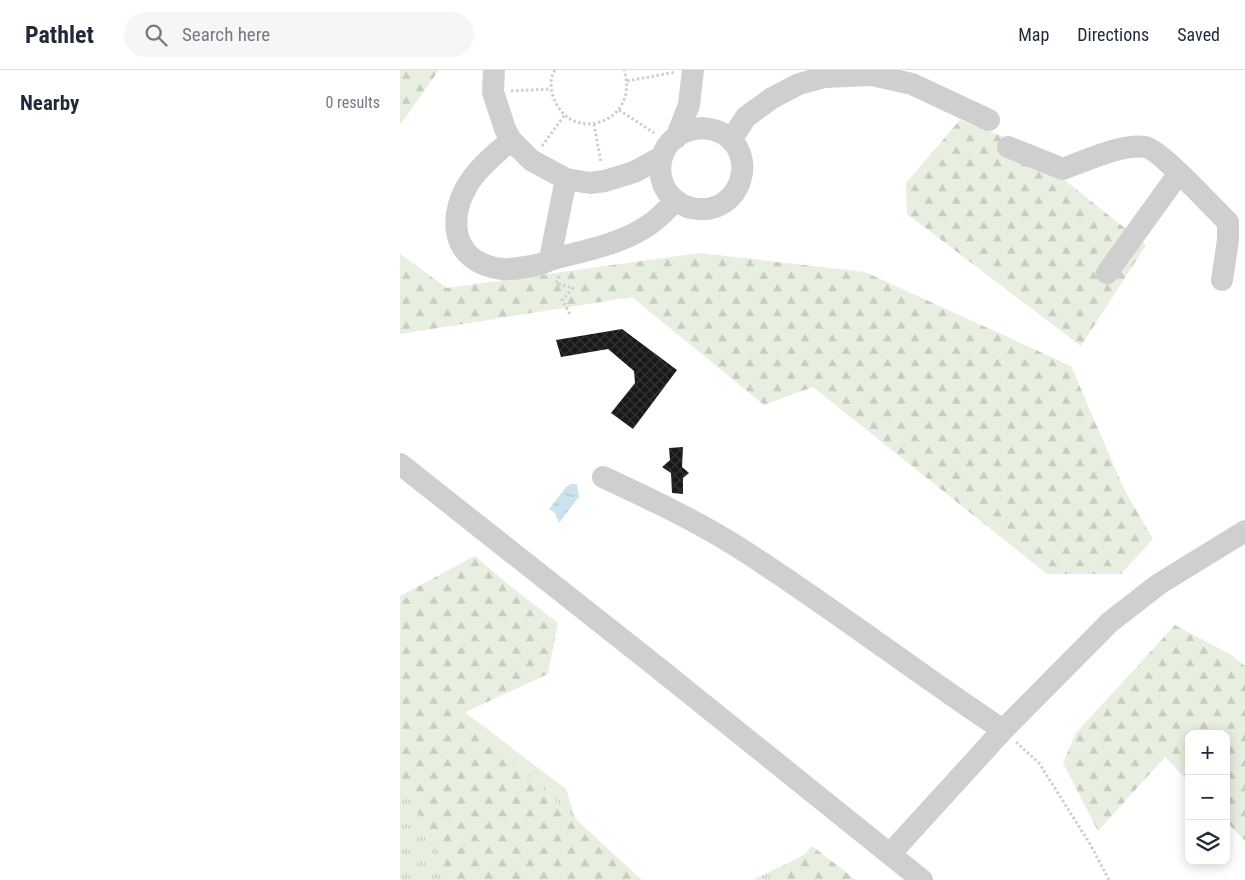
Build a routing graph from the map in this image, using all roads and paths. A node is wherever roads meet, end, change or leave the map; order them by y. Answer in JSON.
{"nodes":[{"id":1,"x":555,"y":70,"type":"edge"},
{"id":2,"x":624,"y":70,"type":"edge"},
{"id":3,"x":684,"y":70,"type":"edge"},
{"id":4,"x":693,"y":70,"type":"edge"},
{"id":5,"x":493,"y":81,"type":"edge"},
{"id":6,"x":627,"y":81,"type":"junction"},
{"id":7,"x":550,"y":89,"type":"junction"},
{"id":8,"x":619,"y":110,"type":"junction"},
{"id":9,"x":564,"y":116,"type":"junction"},
{"id":10,"x":989,"y":120,"type":"dead end"},
{"id":11,"x":594,"y":124,"type":"junction"},
{"id":12,"x":512,"y":140,"type":"junction"},
{"id":13,"x":731,"y":140,"type":"junction"},
{"id":14,"x":668,"y":146,"type":"junction"},
{"id":15,"x":1008,"y":147,"type":"dead end"},
{"id":16,"x":531,"y":160,"type":"junction"},
{"id":17,"x":1179,"y":173,"type":"junction"},
{"id":18,"x":566,"y":179,"type":"junction"},
{"id":19,"x":604,"y":181,"type":"junction"},
{"id":20,"x":675,"y":201,"type":"junction"},
{"id":21,"x":546,"y":262,"type":"junction"},
{"id":22,"x":1107,"y":273,"type":"dead end"},
{"id":23,"x":1222,"y":280,"type":"dead end"},
{"id":24,"x":571,"y":316,"type":"dead end"},
{"id":25,"x":400,"y":464,"type":"edge"},
{"id":26,"x":603,"y":478,"type":"dead end"},
{"id":27,"x":1245,"y":532,"type":"edge"},
{"id":28,"x":1002,"y":730,"type":"junction"},
{"id":29,"x":890,"y":854,"type":"junction"},
{"id":30,"x":922,"y":880,"type":"edge"},
{"id":31,"x":1109,"y":880,"type":"edge"}],
"edges":[{"from":1,"to":7,"type":"path"},
{"from":2,"to":6,"type":"path"},
{"from":3,"to":6,"type":"path"},
{"from":4,"to":14,"type":"street"},
{"from":5,"to":7,"type":"path"},
{"from":5,"to":12,"type":"street"},
{"from":6,"to":8,"type":"path"},
{"from":7,"to":9,"type":"path"},
{"from":8,"to":11,"type":"path"},
{"from":8,"to":14,"type":"path"},
{"from":9,"to":11,"type":"path"},
{"from":9,"to":16,"type":"path"},
{"from":10,"to":13,"type":"street"},
{"from":11,"to":19,"type":"path"},
{"from":12,"to":16,"type":"street"},
{"from":12,"to":21,"type":"street"},
{"from":13,"to":14,"type":"street"},
{"from":13,"to":20,"type":"street"},
{"from":14,"to":19,"type":"street"},
{"from":14,"to":20,"type":"street"},
{"from":15,"to":17,"type":"street"},
{"from":16,"to":18,"type":"street"},
{"from":17,"to":22,"type":"street"},
{"from":17,"to":23,"type":"street"},
{"from":18,"to":19,"type":"street"},
{"from":18,"to":21,"type":"street"},
{"from":20,"to":21,"type":"street"},
{"from":21,"to":24,"type":"path"},
{"from":25,"to":29,"type":"street"},
{"from":26,"to":28,"type":"street"},
{"from":27,"to":28,"type":"street"},
{"from":28,"to":29,"type":"street"},
{"from":28,"to":31,"type":"path"},
{"from":29,"to":30,"type":"street"}]}
